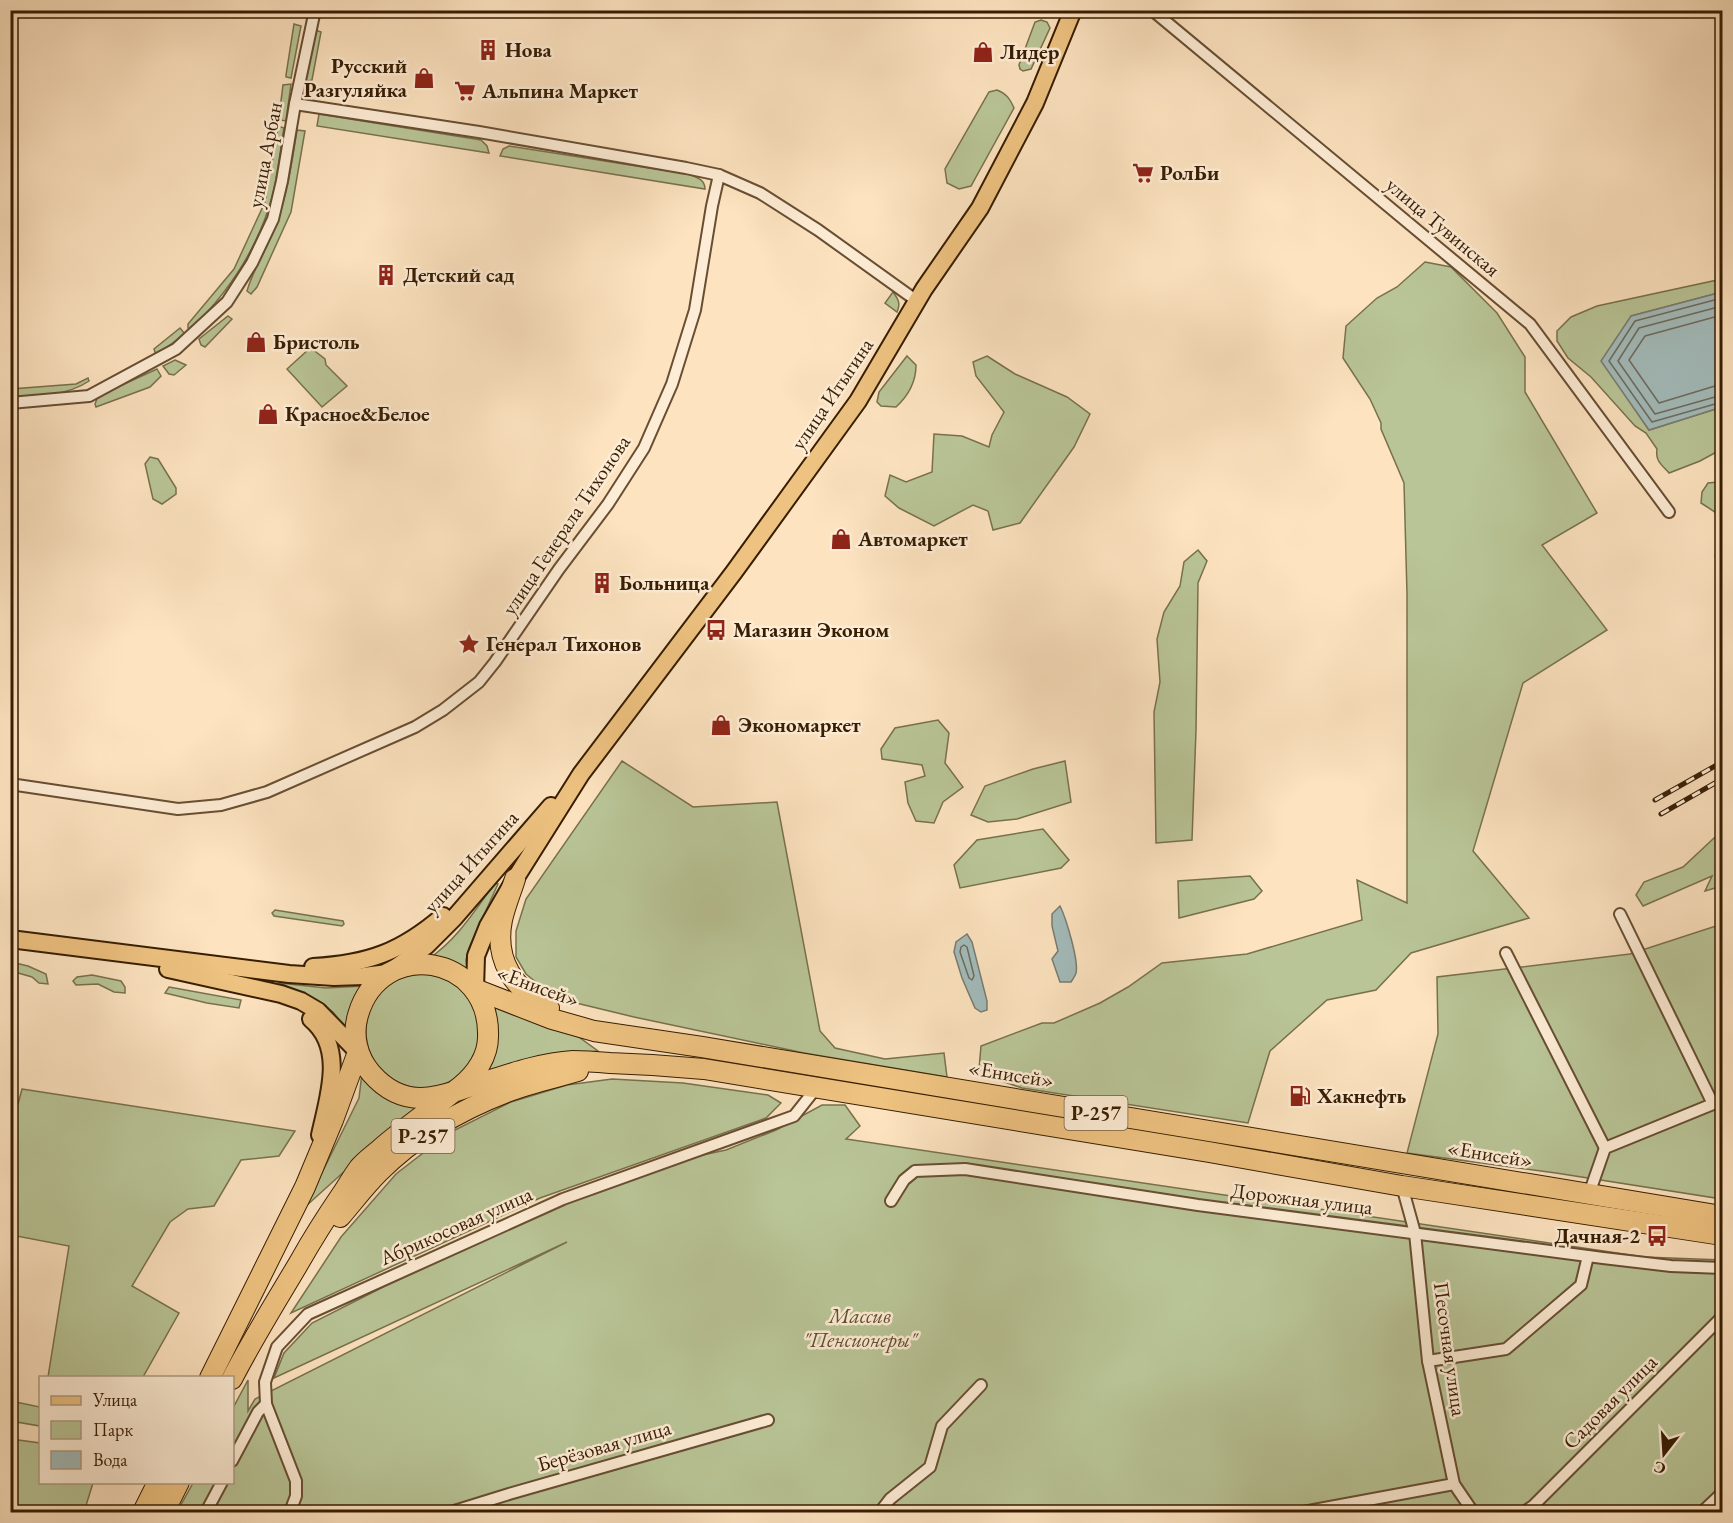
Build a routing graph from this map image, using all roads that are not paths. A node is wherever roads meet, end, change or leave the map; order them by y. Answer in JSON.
{"nodes":[{"id":1,"x":315,"y":10,"type":"edge"},
{"id":2,"x":1073,"y":10,"type":"edge"},
{"id":3,"x":1152,"y":10,"type":"edge"},
{"id":4,"x":295,"y":104,"type":"junction"},
{"id":5,"x":719,"y":176,"type":"junction"},
{"id":6,"x":917,"y":301,"type":"junction"},
{"id":7,"x":10,"y":404,"type":"edge"},
{"id":8,"x":1669,"y":512,"type":"dead end"},
{"id":9,"x":581,"y":774,"type":"junction"},
{"id":10,"x":10,"y":784,"type":"edge"},
{"id":11,"x":495,"y":871,"type":"junction"},
{"id":12,"x":515,"y":879,"type":"junction"},
{"id":13,"x":1620,"y":914,"type":"dead end"},
{"id":14,"x":10,"y":940,"type":"edge"},
{"id":15,"x":1506,"y":953,"type":"dead end"},
{"id":16,"x":245,"y":968,"type":"junction"},
{"id":17,"x":388,"y":973,"type":"junction"},
{"id":18,"x":231,"y":983,"type":"junction"},
{"id":19,"x":475,"y":989,"type":"junction"},
{"id":20,"x":594,"y":1031,"type":"junction"},
{"id":21,"x":358,"y":1052,"type":"junction"},
{"id":22,"x":658,"y":1064,"type":"junction"},
{"id":23,"x":817,"y":1087,"type":"junction"},
{"id":24,"x":454,"y":1092,"type":"junction"},
{"id":25,"x":1718,"y":1101,"type":"edge"},
{"id":26,"x":1605,"y":1148,"type":"junction"},
{"id":27,"x":313,"y":1167,"type":"junction"},
{"id":28,"x":1402,"y":1186,"type":"junction"},
{"id":29,"x":1589,"y":1194,"type":"junction"},
{"id":30,"x":891,"y":1201,"type":"dead end"},
{"id":31,"x":1722,"y":1216,"type":"edge"},
{"id":32,"x":1415,"y":1233,"type":"junction"},
{"id":33,"x":1722,"y":1235,"type":"edge"},
{"id":34,"x":1588,"y":1256,"type":"junction"},
{"id":35,"x":1722,"y":1268,"type":"edge"},
{"id":36,"x":1722,"y":1317,"type":"edge"},
{"id":37,"x":262,"y":1324,"type":"junction"},
{"id":38,"x":1428,"y":1361,"type":"junction"},
{"id":39,"x":210,"y":1376,"type":"edge"},
{"id":40,"x":234,"y":1376,"type":"edge"},
{"id":41,"x":981,"y":1385,"type":"dead end"},
{"id":42,"x":266,"y":1404,"type":"junction"},
{"id":43,"x":768,"y":1420,"type":"dead end"},
{"id":44,"x":234,"y":1457,"type":"edge"},
{"id":45,"x":157,"y":1484,"type":"edge"},
{"id":46,"x":178,"y":1484,"type":"edge"},
{"id":47,"x":221,"y":1484,"type":"edge"},
{"id":48,"x":1454,"y":1484,"type":"junction"},
{"id":49,"x":1722,"y":1493,"type":"edge"},
{"id":50,"x":143,"y":1512,"type":"edge"},
{"id":51,"x":164,"y":1512,"type":"edge"},
{"id":52,"x":206,"y":1512,"type":"edge"},
{"id":53,"x":290,"y":1512,"type":"edge"},
{"id":54,"x":451,"y":1512,"type":"edge"},
{"id":55,"x":880,"y":1512,"type":"edge"},
{"id":56,"x":1303,"y":1512,"type":"edge"},
{"id":57,"x":1473,"y":1512,"type":"edge"},
{"id":58,"x":1524,"y":1512,"type":"edge"},
{"id":59,"x":1702,"y":1512,"type":"edge"}],
"edges":[{"from":1,"to":4,"type":"street","name":"улица Арбан"},
{"from":2,"to":6,"type":"main road","name":"улица Итыгина"},
{"from":3,"to":8,"type":"street","name":"улица Тувинская"},
{"from":4,"to":5,"type":"street"},
{"from":4,"to":7,"type":"street","name":"улица Арбан"},
{"from":5,"to":6,"type":"street"},
{"from":5,"to":10,"type":"street","name":"улица Генерала Тихонова"},
{"from":6,"to":9,"type":"main road","name":"улица Итыгина"},
{"from":9,"to":11,"type":"main road","name":"улица Итыгина"},
{"from":9,"to":12,"type":"main road","name":"улица Итыгина"},
{"from":11,"to":16,"type":"main road"},
{"from":11,"to":17,"type":"main road","name":"улица Итыгина"},
{"from":12,"to":19,"type":"main road","name":"улица Итыгина"},
{"from":12,"to":20,"type":"highway"},
{"from":13,"to":25,"type":"street"},
{"from":14,"to":16,"type":"main road"},
{"from":14,"to":18,"type":"main road"},
{"from":15,"to":26,"type":"street"},
{"from":16,"to":17,"type":"main road"},
{"from":17,"to":19,"type":"highway","name":"«Енисей»","number":"Р-257"},
{"from":17,"to":21,"type":"highway","name":"«Енисей»","number":"Р-257"},
{"from":18,"to":21,"type":"main road"},
{"from":18,"to":27,"type":"main road"},
{"from":19,"to":20,"type":"highway","name":"«Енисей»","number":"Р-257"},
{"from":19,"to":24,"type":"highway","name":"«Енисей»","number":"Р-257"},
{"from":20,"to":29,"type":"highway","name":"«Енисей»","number":"Р-257"},
{"from":21,"to":24,"type":"highway","name":"«Енисей»","number":"Р-257"},
{"from":21,"to":27,"type":"highway","name":"«Енисей»","number":"Р-257"},
{"from":22,"to":23,"type":"highway","name":"«Енисей»","number":"Р-257"},
{"from":22,"to":24,"type":"highway","number":"Р-257"},
{"from":22,"to":37,"type":"highway","number":"Р-257"},
{"from":23,"to":28,"type":"highway","name":"«Енисей»","number":"Р-257"},
{"from":23,"to":42,"type":"street","name":"Абрикосовая улица"},
{"from":24,"to":37,"type":"highway","name":"«Енисей»","number":"Р-257"},
{"from":25,"to":26,"type":"street"},
{"from":26,"to":29,"type":"street"},
{"from":27,"to":39,"type":"highway","name":"«Енисей»","number":"Р-257"},
{"from":28,"to":32,"type":"street","name":"Песочная улица"},
{"from":28,"to":33,"type":"highway","name":"«Енисей»","number":"Р-257"},
{"from":29,"to":31,"type":"highway","name":"«Енисей»","number":"Р-257"},
{"from":30,"to":32,"type":"street","name":"Дорожная улица"},
{"from":32,"to":34,"type":"street","name":"Дорожная улица"},
{"from":32,"to":38,"type":"street","name":"Песочная улица"},
{"from":34,"to":35,"type":"street","name":"Дорожная улица"},
{"from":34,"to":38,"type":"street"},
{"from":36,"to":58,"type":"street","name":"Садовая улица"},
{"from":37,"to":40,"type":"highway","name":"«Енисей»","number":"Р-257"},
{"from":38,"to":48,"type":"street","name":"Песочная улица"},
{"from":41,"to":55,"type":"street"},
{"from":42,"to":44,"type":"street"},
{"from":42,"to":53,"type":"street","name":"Абрикосовая улица"},
{"from":43,"to":54,"type":"street","name":"Берёзовая улица"},
{"from":45,"to":50,"type":"highway"},
{"from":46,"to":51,"type":"highway"},
{"from":47,"to":52,"type":"street"},
{"from":48,"to":56,"type":"street"},
{"from":48,"to":57,"type":"street","name":"Песочная улица"},
{"from":49,"to":59,"type":"street"}]}
